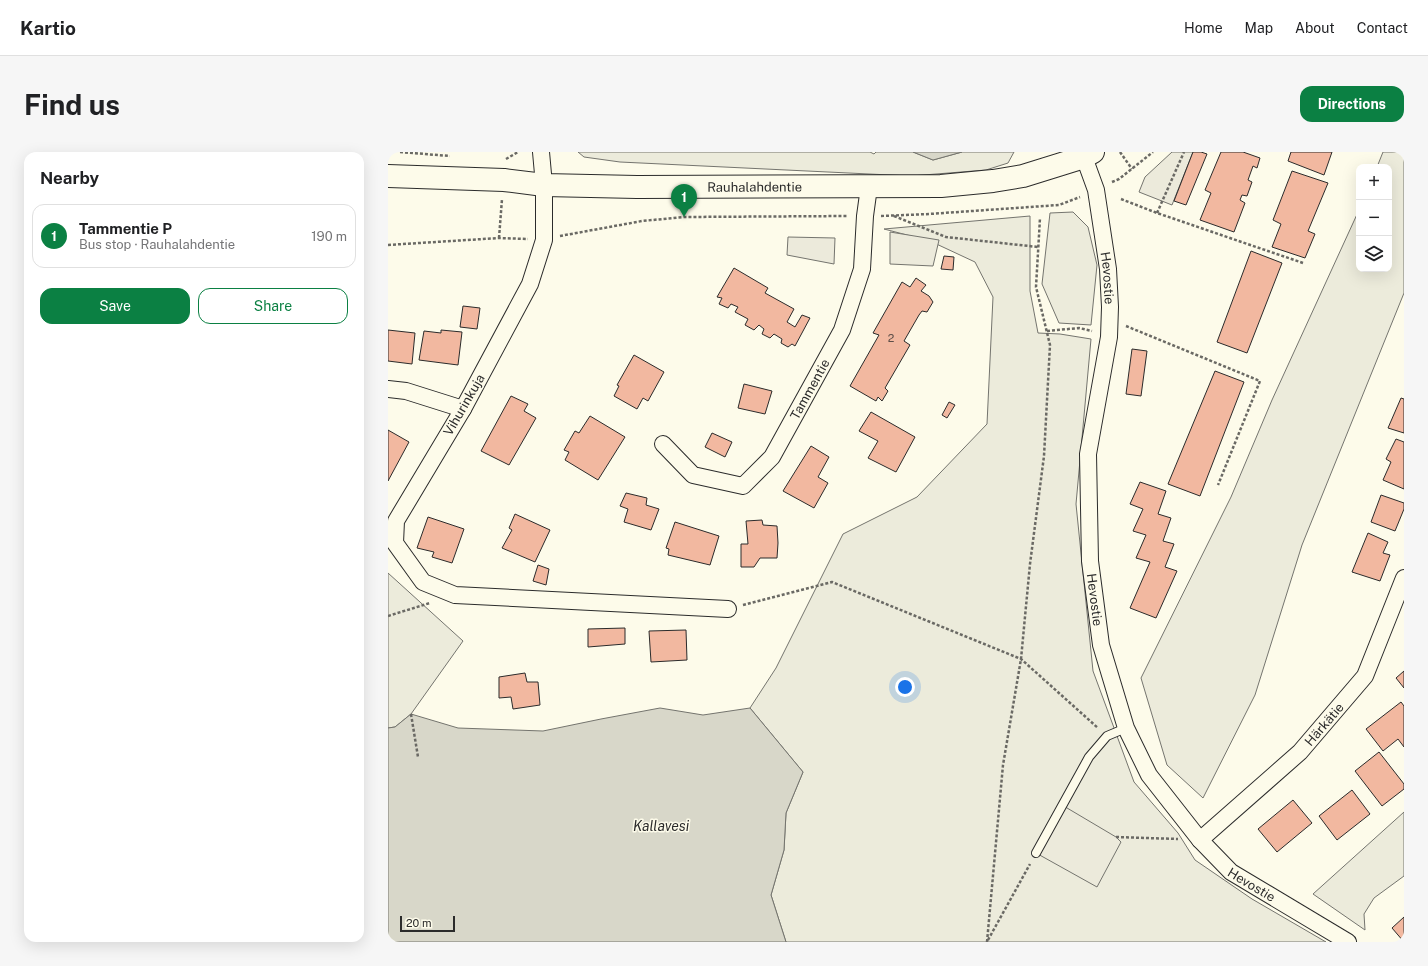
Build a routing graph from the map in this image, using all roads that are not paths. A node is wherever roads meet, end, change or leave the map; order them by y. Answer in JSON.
{"nodes":[{"id":1,"x":542,"y":152,"type":"edge"},
{"id":2,"x":1089,"y":155,"type":"edge"},
{"id":3,"x":388,"y":176,"type":"edge"},
{"id":4,"x":544,"y":185,"type":"junction"},
{"id":5,"x":869,"y":187,"type":"junction"},
{"id":6,"x":388,"y":389,"type":"edge"},
{"id":7,"x":463,"y":410,"type":"junction"},
{"id":8,"x":662,"y":444,"type":"dead end"},
{"id":9,"x":1404,"y":578,"type":"edge"},
{"id":10,"x":728,"y":609,"type":"road end"},
{"id":11,"x":1126,"y":728,"type":"junction"},
{"id":12,"x":1200,"y":840,"type":"junction"},
{"id":13,"x":1036,"y":853,"type":"road end"},
{"id":14,"x":1348,"y":942,"type":"edge"}],
"edges":[{"from":1,"to":4,"type":"street","name":"Vihurinkuja"},
{"from":2,"to":5,"type":"main road","name":"Rauhalahdentie"},
{"from":2,"to":11,"type":"street","name":"Hevostie"},
{"from":3,"to":4,"type":"main road","name":"Rauhalahdentie"},
{"from":4,"to":5,"type":"main road","name":"Rauhalahdentie"},
{"from":4,"to":7,"type":"street","name":"Vihurinkuja"},
{"from":5,"to":8,"type":"street","name":"Tammentie"},
{"from":6,"to":7,"type":"street"},
{"from":7,"to":10,"type":"street","name":"Vihurinkuja"},
{"from":9,"to":12,"type":"street","name":"Härkätie"},
{"from":11,"to":12,"type":"street","name":"Hevostie"},
{"from":11,"to":13,"type":"lane"},
{"from":12,"to":14,"type":"street","name":"Hevostie"}]}
